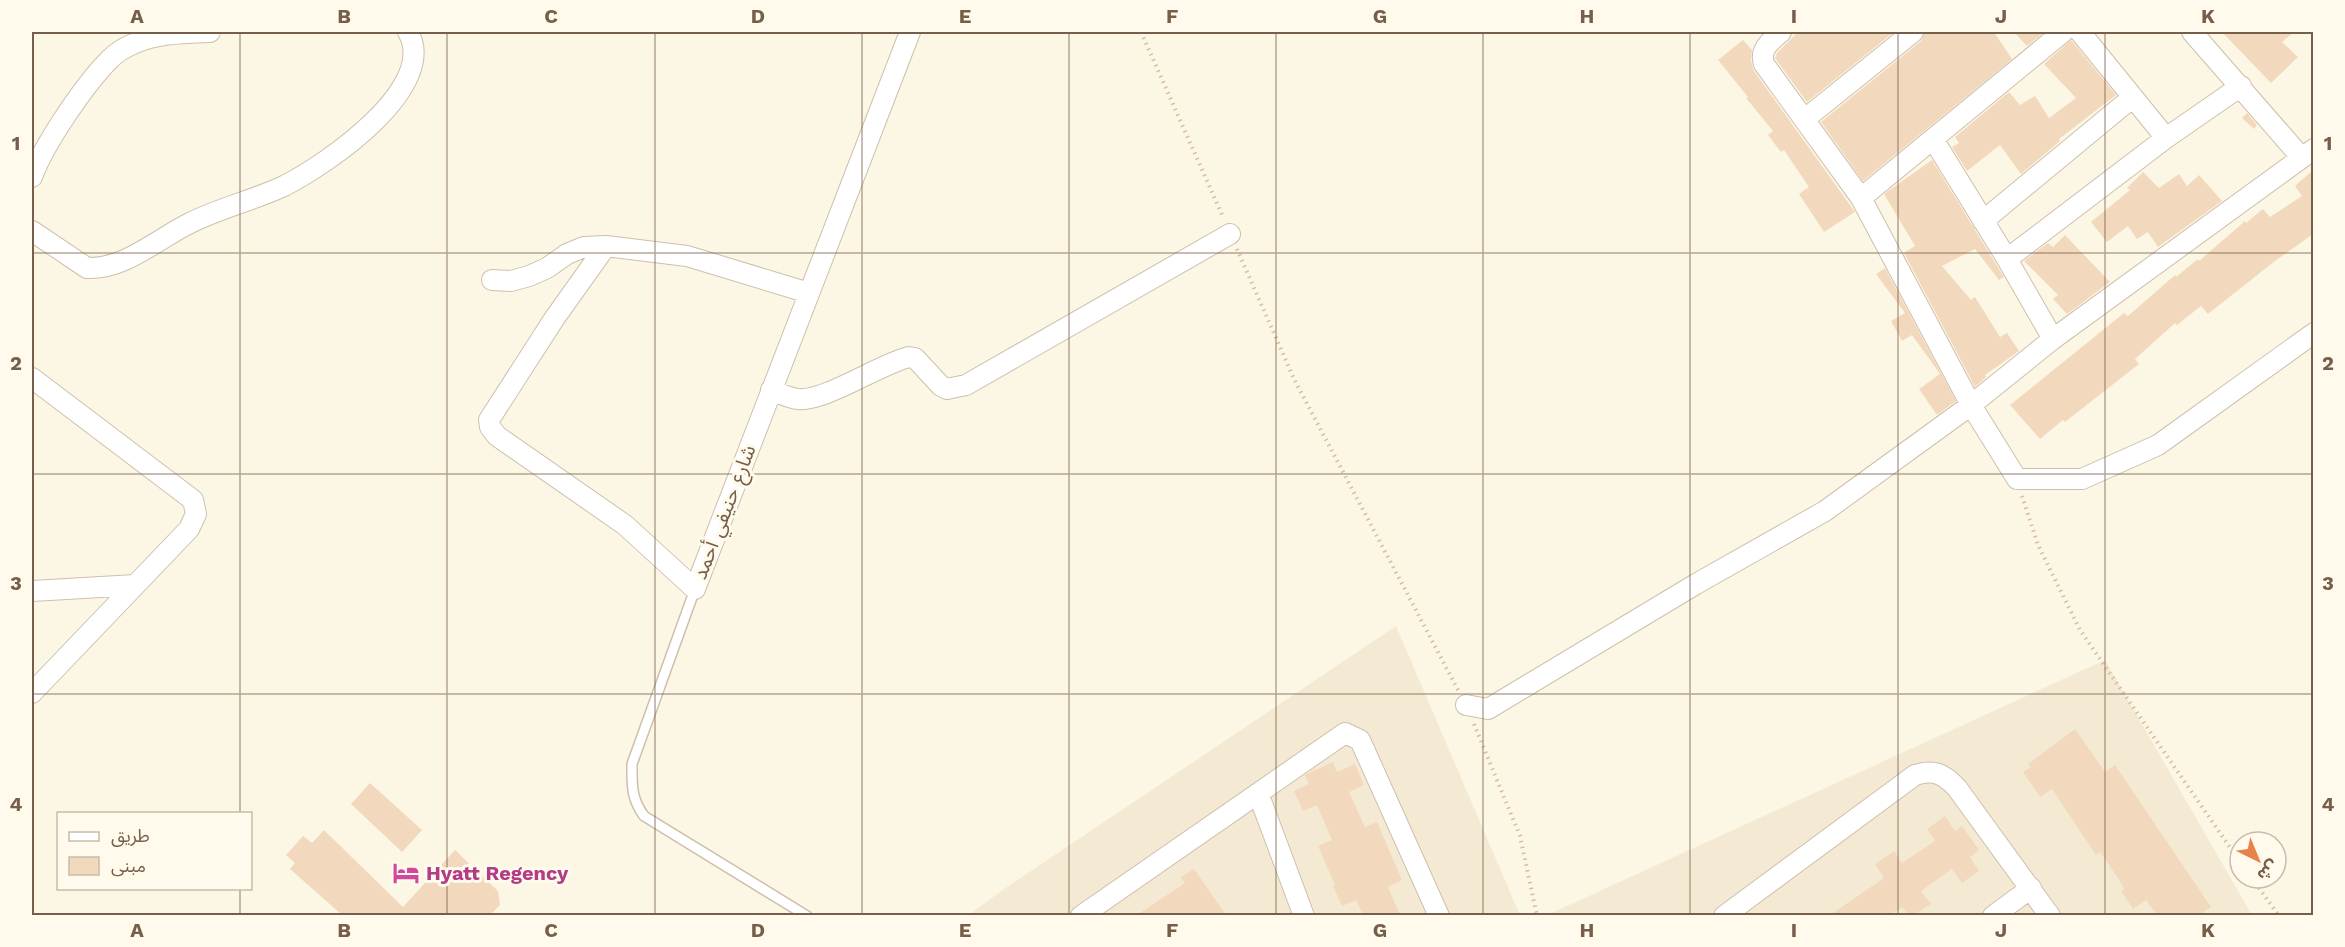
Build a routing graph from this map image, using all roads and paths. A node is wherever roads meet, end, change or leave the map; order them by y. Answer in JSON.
{"nodes":[{"id":1,"x":210,"y":32,"type":"edge"},
{"id":2,"x":408,"y":32,"type":"edge"},
{"id":3,"x":910,"y":32,"type":"edge"},
{"id":4,"x":1141,"y":32,"type":"edge"},
{"id":5,"x":1781,"y":32,"type":"edge"},
{"id":6,"x":1913,"y":32,"type":"edge"},
{"id":7,"x":2063,"y":32,"type":"edge"},
{"id":8,"x":2080,"y":32,"type":"edge"},
{"id":9,"x":2200,"y":34,"type":"edge"},
{"id":10,"x":2241,"y":86,"type":"junction"},
{"id":11,"x":2133,"y":97,"type":"junction"},
{"id":12,"x":1805,"y":119,"type":"junction"},
{"id":13,"x":2166,"y":138,"type":"junction"},
{"id":14,"x":1933,"y":139,"type":"junction"},
{"id":15,"x":2307,"y":153,"type":"edge"},
{"id":16,"x":32,"y":177,"type":"edge"},
{"id":17,"x":1861,"y":198,"type":"junction"},
{"id":18,"x":1983,"y":221,"type":"junction"},
{"id":19,"x":32,"y":231,"type":"edge"},
{"id":20,"x":1230,"y":234,"type":"junction"},
{"id":21,"x":606,"y":246,"type":"junction"},
{"id":22,"x":2007,"y":259,"type":"junction"},
{"id":23,"x":492,"y":280,"type":"dead end"},
{"id":24,"x":808,"y":293,"type":"junction"},
{"id":25,"x":2313,"y":333,"type":"edge"},
{"id":26,"x":2053,"y":339,"type":"junction"},
{"id":27,"x":32,"y":378,"type":"edge"},
{"id":28,"x":771,"y":390,"type":"junction"},
{"id":29,"x":1971,"y":405,"type":"junction"},
{"id":30,"x":2017,"y":479,"type":"junction"},
{"id":31,"x":135,"y":585,"type":"junction"},
{"id":32,"x":695,"y":589,"type":"junction"},
{"id":33,"x":32,"y":591,"type":"edge"},
{"id":34,"x":32,"y":693,"type":"edge"},
{"id":35,"x":1466,"y":705,"type":"junction"},
{"id":36,"x":1258,"y":793,"type":"junction"},
{"id":37,"x":2228,"y":845,"type":"edge"},
{"id":38,"x":2031,"y":888,"type":"junction"},
{"id":39,"x":2261,"y":890,"type":"edge"},
{"id":40,"x":1747,"y":909,"type":"edge"},
{"id":41,"x":807,"y":915,"type":"edge"},
{"id":42,"x":1081,"y":915,"type":"edge"},
{"id":43,"x":1304,"y":915,"type":"edge"},
{"id":44,"x":1439,"y":915,"type":"edge"},
{"id":45,"x":1537,"y":915,"type":"edge"},
{"id":46,"x":1724,"y":915,"type":"edge"},
{"id":47,"x":1993,"y":915,"type":"edge"},
{"id":48,"x":2050,"y":915,"type":"edge"},
{"id":49,"x":2279,"y":915,"type":"edge"}],
"edges":[{"from":1,"to":16,"type":"street"},
{"from":2,"to":19,"type":"street"},
{"from":3,"to":24,"type":"street","name":"شارع حنيفي أحمد"},
{"from":4,"to":20,"type":"path"},
{"from":5,"to":12,"type":"street"},
{"from":6,"to":12,"type":"street"},
{"from":7,"to":14,"type":"street"},
{"from":8,"to":11,"type":"street"},
{"from":9,"to":10,"type":"street"},
{"from":10,"to":13,"type":"street"},
{"from":10,"to":15,"type":"street"},
{"from":11,"to":13,"type":"street"},
{"from":11,"to":18,"type":"street"},
{"from":12,"to":17,"type":"street"},
{"from":13,"to":22,"type":"street"},
{"from":14,"to":17,"type":"street"},
{"from":14,"to":18,"type":"street"},
{"from":15,"to":26,"type":"street"},
{"from":17,"to":29,"type":"street"},
{"from":18,"to":22,"type":"street"},
{"from":20,"to":28,"type":"street"},
{"from":20,"to":35,"type":"path"},
{"from":21,"to":23,"type":"street"},
{"from":21,"to":24,"type":"street"},
{"from":21,"to":32,"type":"street"},
{"from":22,"to":26,"type":"street"},
{"from":24,"to":28,"type":"street","name":"شارع حنيفي أحمد"},
{"from":25,"to":30,"type":"street"},
{"from":26,"to":29,"type":"street"},
{"from":27,"to":31,"type":"street"},
{"from":28,"to":32,"type":"street","name":"شارع حنيفي أحمد"},
{"from":29,"to":30,"type":"street"},
{"from":29,"to":35,"type":"street"},
{"from":30,"to":37,"type":"path"},
{"from":31,"to":33,"type":"street"},
{"from":31,"to":34,"type":"street"},
{"from":32,"to":41,"type":"lane","name":"شارع حنيفي أحمد"},
{"from":35,"to":45,"type":"path"},
{"from":36,"to":42,"type":"street"},
{"from":36,"to":43,"type":"street"},
{"from":36,"to":44,"type":"street"},
{"from":38,"to":40,"type":"street"},
{"from":38,"to":47,"type":"street"},
{"from":38,"to":48,"type":"street"},
{"from":39,"to":49,"type":"path"},
{"from":40,"to":46,"type":"street"}]}
